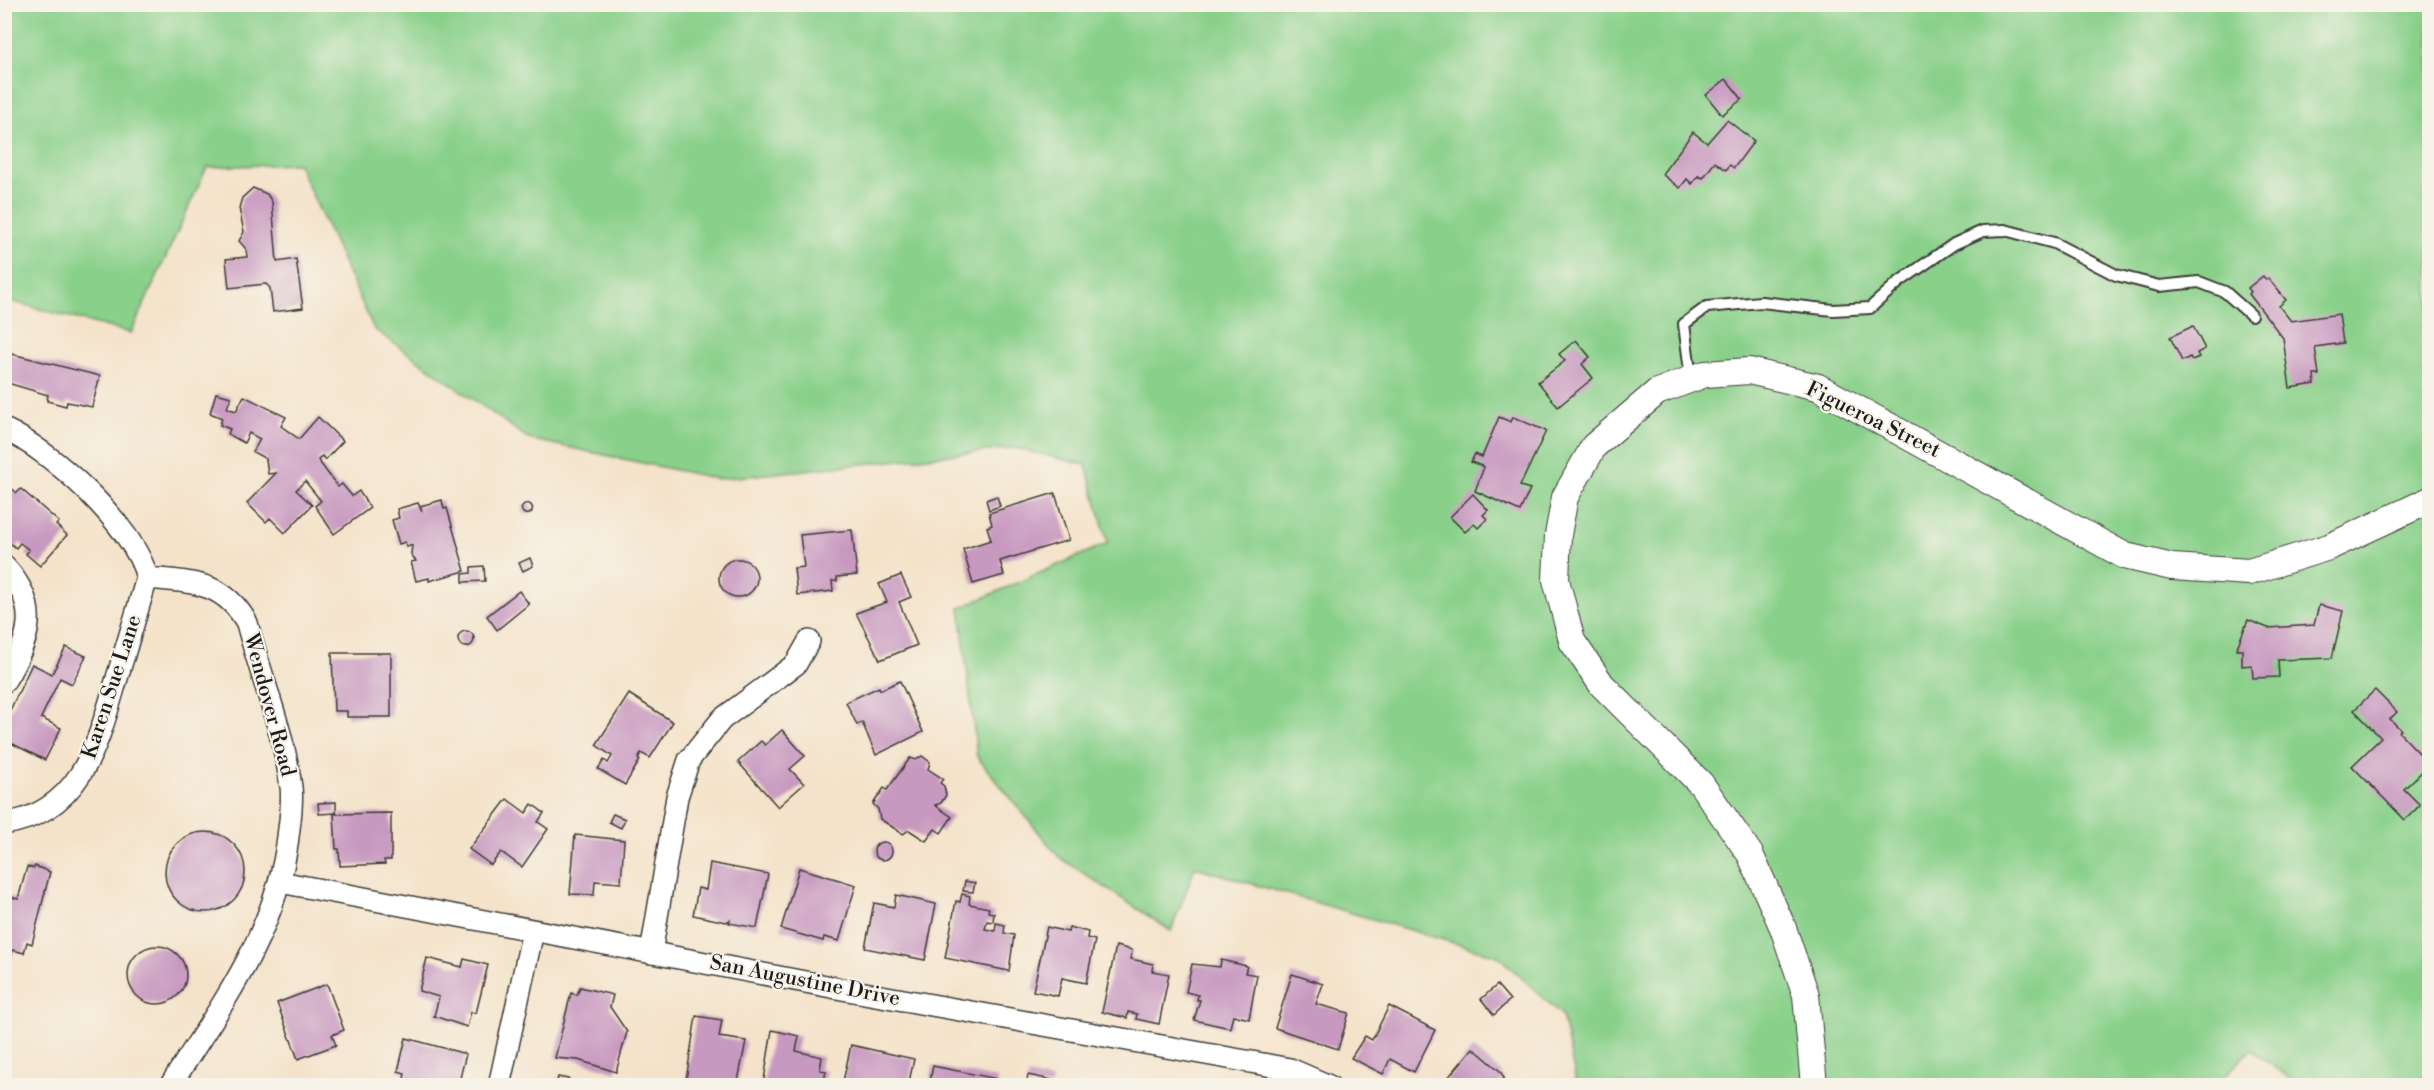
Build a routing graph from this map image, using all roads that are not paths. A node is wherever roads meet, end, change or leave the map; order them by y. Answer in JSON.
{"nodes":[{"id":1,"x":2251,"y":315,"type":"dead end"},
{"id":2,"x":1691,"y":379,"type":"junction"},
{"id":3,"x":4,"y":429,"type":"edge"},
{"id":4,"x":2430,"y":500,"type":"edge"},
{"id":5,"x":4,"y":566,"type":"edge"},
{"id":6,"x":147,"y":578,"type":"junction"},
{"id":7,"x":809,"y":641,"type":"dead end"},
{"id":8,"x":4,"y":682,"type":"edge"},
{"id":9,"x":4,"y":824,"type":"edge"},
{"id":10,"x":280,"y":882,"type":"junction"},
{"id":11,"x":533,"y":931,"type":"junction"},
{"id":12,"x":651,"y":952,"type":"junction"},
{"id":13,"x":170,"y":1086,"type":"edge"},
{"id":14,"x":499,"y":1086,"type":"edge"},
{"id":15,"x":1329,"y":1086,"type":"edge"},
{"id":16,"x":1814,"y":1086,"type":"edge"}],
"edges":[{"from":1,"to":2,"type":"lane"},
{"from":2,"to":4,"type":"street","name":"Figueroa Street"},
{"from":2,"to":16,"type":"street","name":"Figueroa Street"},
{"from":3,"to":6,"type":"street"},
{"from":5,"to":8,"type":"street"},
{"from":6,"to":9,"type":"street","name":"Karen Sue Lane"},
{"from":6,"to":10,"type":"street","name":"Wendover Road"},
{"from":7,"to":12,"type":"street"},
{"from":10,"to":11,"type":"street","name":"San Augustine Drive"},
{"from":10,"to":13,"type":"street","name":"Wendover Road"},
{"from":11,"to":12,"type":"street","name":"San Augustine Drive"},
{"from":11,"to":14,"type":"street"},
{"from":12,"to":15,"type":"street","name":"San Augustine Drive"}]}
